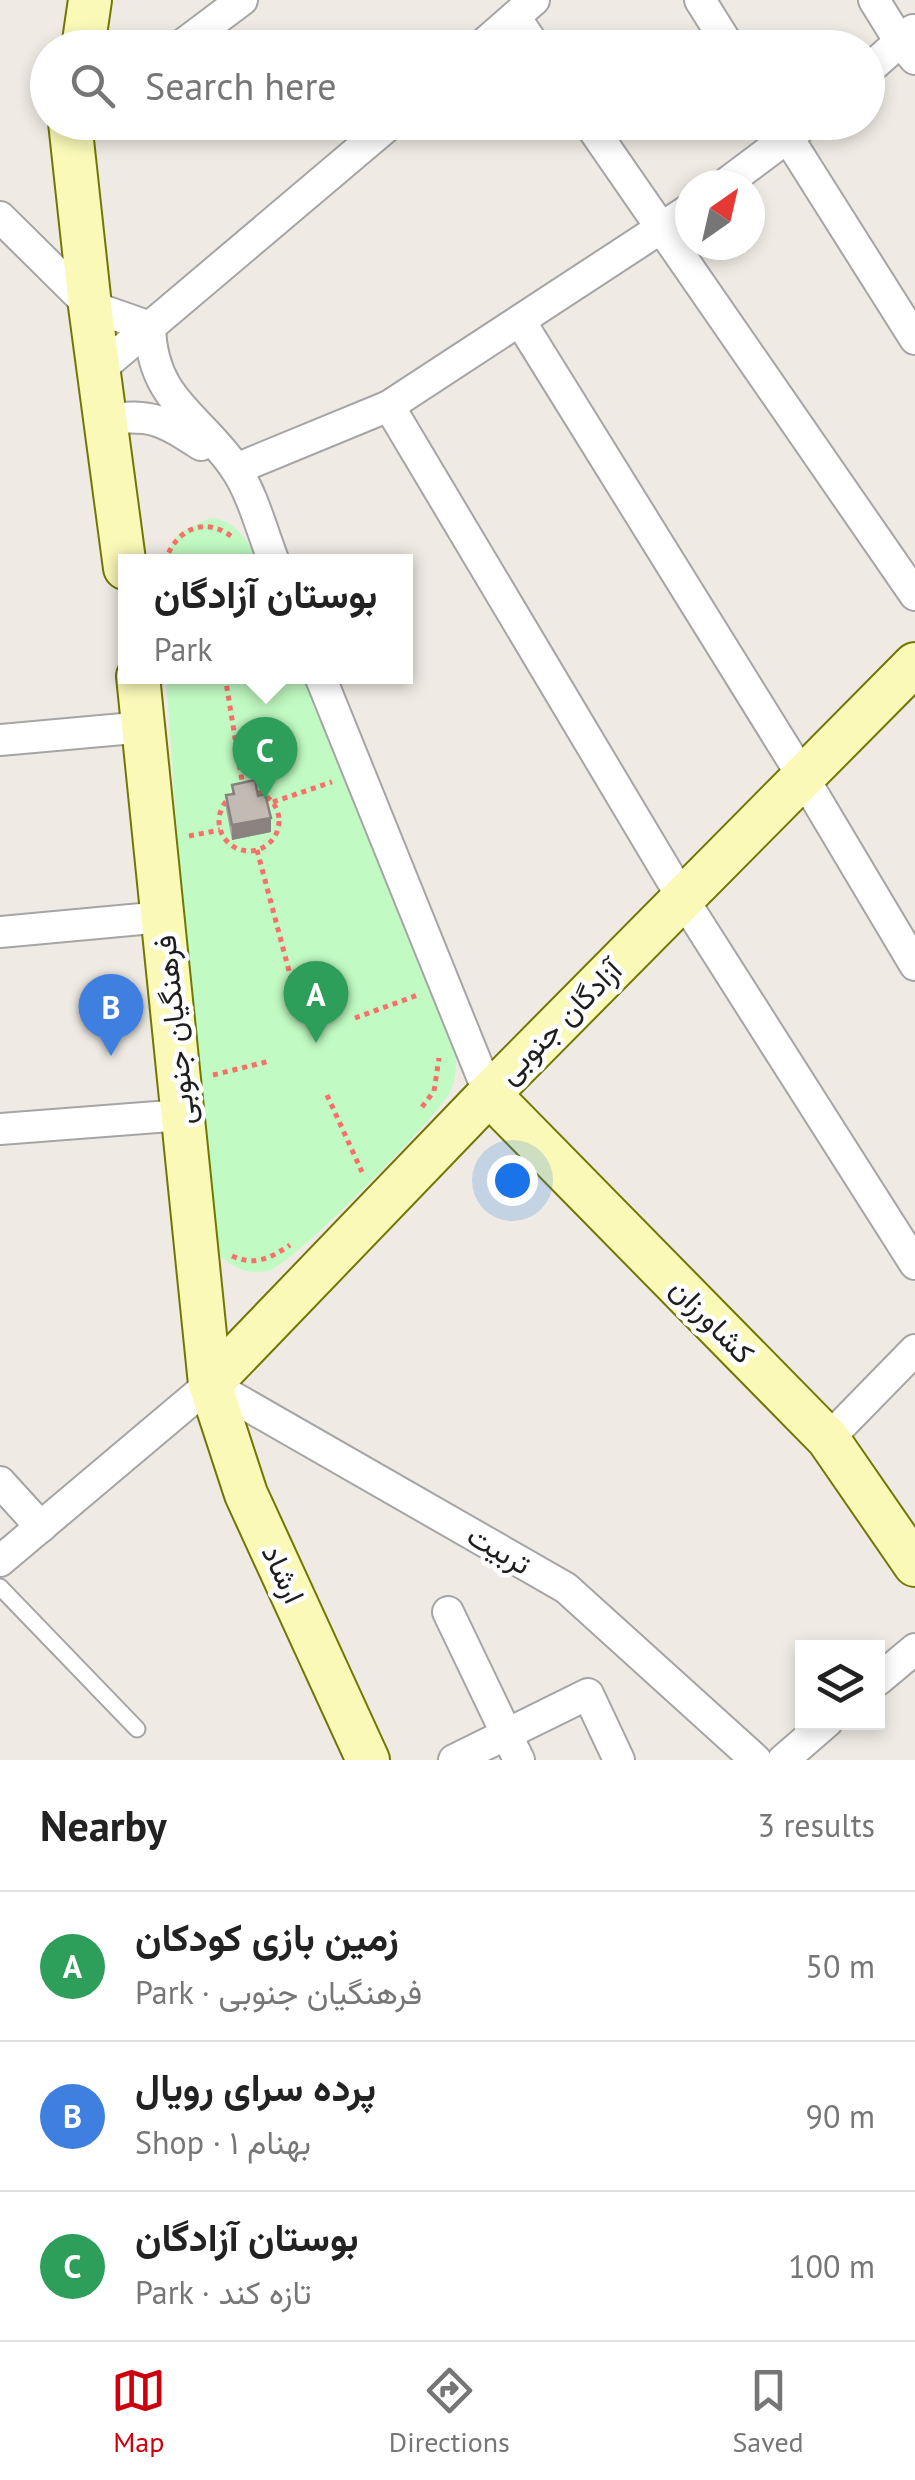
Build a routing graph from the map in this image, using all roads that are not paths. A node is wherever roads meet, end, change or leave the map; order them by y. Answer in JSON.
{"nodes":[{"id":1,"x":90,"y":0,"type":"edge"},
{"id":2,"x":242,"y":0,"type":"edge"},
{"id":3,"x":700,"y":0,"type":"edge"},
{"id":4,"x":874,"y":0,"type":"edge"},
{"id":5,"x":524,"y":8,"type":"edge"},
{"id":6,"x":86,"y":30,"type":"edge"},
{"id":7,"x":202,"y":30,"type":"edge"},
{"id":8,"x":499,"y":30,"type":"edge"},
{"id":9,"x":719,"y":30,"type":"edge"},
{"id":10,"x":910,"y":43,"type":"edge"},
{"id":11,"x":885,"y":59,"type":"edge"},
{"id":12,"x":74,"y":140,"type":"edge"},
{"id":13,"x":371,"y":140,"type":"edge"},
{"id":14,"x":600,"y":140,"type":"edge"},
{"id":15,"x":778,"y":140,"type":"edge"},
{"id":16,"x":799,"y":140,"type":"edge"},
{"id":17,"x":742,"y":170,"type":"edge"},
{"id":18,"x":0,"y":217,"type":"edge"},
{"id":19,"x":675,"y":219,"type":"edge"},
{"id":20,"x":661,"y":229,"type":"junction"},
{"id":21,"x":90,"y":306,"type":"junction"},
{"id":22,"x":520,"y":320,"type":"junction"},
{"id":23,"x":150,"y":327,"type":"junction"},
{"id":24,"x":915,"y":340,"type":"edge"},
{"id":25,"x":100,"y":369,"type":"junction"},
{"id":26,"x":389,"y":406,"type":"junction"},
{"id":27,"x":106,"y":419,"type":"junction"},
{"id":28,"x":236,"y":469,"type":"junction"},
{"id":29,"x":123,"y":554,"type":"edge"},
{"id":30,"x":271,"y":554,"type":"edge"},
{"id":31,"x":915,"y":595,"type":"edge"},
{"id":32,"x":915,"y":664,"type":"edge"},
{"id":33,"x":139,"y":684,"type":"edge"},
{"id":34,"x":323,"y":684,"type":"edge"},
{"id":35,"x":144,"y":727,"type":"junction"},
{"id":36,"x":0,"y":740,"type":"edge"},
{"id":37,"x":803,"y":776,"type":"junction"},
{"id":38,"x":683,"y":899,"type":"junction"},
{"id":39,"x":163,"y":917,"type":"junction"},
{"id":40,"x":0,"y":932,"type":"edge"},
{"id":41,"x":915,"y":964,"type":"edge"},
{"id":42,"x":489,"y":1094,"type":"junction"},
{"id":43,"x":192,"y":1096,"type":"junction"},
{"id":44,"x":0,"y":1130,"type":"edge"},
{"id":45,"x":915,"y":1264,"type":"edge"},
{"id":46,"x":915,"y":1350,"type":"edge"},
{"id":47,"x":210,"y":1384,"type":"junction"},
{"id":48,"x":828,"y":1439,"type":"junction"},
{"id":49,"x":0,"y":1482,"type":"edge"},
{"id":50,"x":40,"y":1527,"type":"junction"},
{"id":51,"x":0,"y":1561,"type":"edge"},
{"id":52,"x":915,"y":1565,"type":"edge"},
{"id":53,"x":0,"y":1587,"type":"edge"},
{"id":54,"x":448,"y":1612,"type":"dead end"},
{"id":55,"x":915,"y":1649,"type":"edge"},
{"id":56,"x":885,"y":1674,"type":"edge"},
{"id":57,"x":138,"y":1729,"type":"dead end"},
{"id":58,"x":818,"y":1730,"type":"edge"},
{"id":59,"x":512,"y":1747,"type":"edge"},
{"id":60,"x":368,"y":1760,"type":"edge"},
{"id":61,"x":454,"y":1760,"type":"edge"},
{"id":62,"x":619,"y":1760,"type":"edge"},
{"id":63,"x":756,"y":1760,"type":"edge"},
{"id":64,"x":782,"y":1760,"type":"edge"}],
"edges":[{"from":1,"to":6,"type":"street"},
{"from":2,"to":7,"type":"street"},
{"from":3,"to":9,"type":"street"},
{"from":4,"to":10,"type":"street"},
{"from":5,"to":8,"type":"street"},
{"from":10,"to":11,"type":"street"},
{"from":12,"to":21,"type":"street"},
{"from":13,"to":23,"type":"street"},
{"from":14,"to":20,"type":"street"},
{"from":15,"to":17,"type":"street"},
{"from":16,"to":24,"type":"street"},
{"from":18,"to":21,"type":"street"},
{"from":19,"to":20,"type":"street"},
{"from":20,"to":22,"type":"street"},
{"from":20,"to":31,"type":"street"},
{"from":21,"to":23,"type":"street"},
{"from":21,"to":25,"type":"street"},
{"from":22,"to":26,"type":"street"},
{"from":22,"to":37,"type":"street"},
{"from":23,"to":25,"type":"street"},
{"from":23,"to":28,"type":"street"},
{"from":25,"to":27,"type":"street"},
{"from":26,"to":28,"type":"street"},
{"from":26,"to":38,"type":"street"},
{"from":27,"to":28,"type":"street"},
{"from":27,"to":29,"type":"street"},
{"from":28,"to":30,"type":"street"},
{"from":32,"to":37,"type":"street","name":"آزادگان جنوبی"},
{"from":33,"to":35,"type":"street","name":"فرهنگیان جنوبی"},
{"from":34,"to":42,"type":"street"},
{"from":35,"to":36,"type":"street"},
{"from":35,"to":39,"type":"street","name":"فرهنگیان جنوبی"},
{"from":37,"to":38,"type":"street","name":"آزادگان جنوبی"},
{"from":37,"to":41,"type":"street"},
{"from":38,"to":42,"type":"street","name":"آزادگان جنوبی"},
{"from":38,"to":45,"type":"street"},
{"from":39,"to":40,"type":"street"},
{"from":39,"to":43,"type":"street","name":"فرهنگیان جنوبی"},
{"from":42,"to":47,"type":"street","name":"آزادگان جنوبی"},
{"from":42,"to":48,"type":"street","name":"کشاورزان"},
{"from":43,"to":44,"type":"street"},
{"from":43,"to":47,"type":"street","name":"فرهنگیان جنوبی"},
{"from":46,"to":48,"type":"street"},
{"from":47,"to":50,"type":"street"},
{"from":47,"to":60,"type":"street","name":"ارشاد"},
{"from":47,"to":63,"type":"street","name":"تربیت"},
{"from":48,"to":52,"type":"street","name":"کشاورزان"},
{"from":49,"to":50,"type":"street"},
{"from":50,"to":51,"type":"street"},
{"from":53,"to":57,"type":"lane"},
{"from":54,"to":59,"type":"street"},
{"from":55,"to":56,"type":"street"},
{"from":58,"to":64,"type":"street"},
{"from":59,"to":61,"type":"street"},
{"from":59,"to":62,"type":"street"}]}
